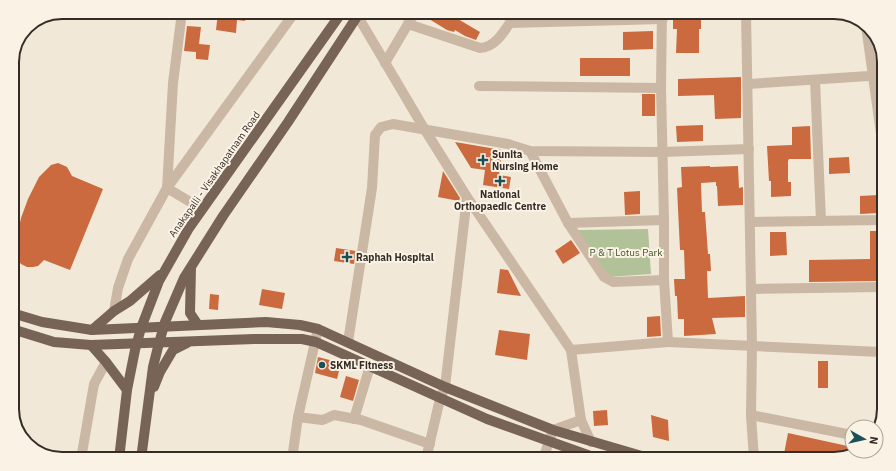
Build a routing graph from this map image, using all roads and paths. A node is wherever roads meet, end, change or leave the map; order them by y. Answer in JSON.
{"nodes":[{"id":1,"x":181,"y":19,"type":"edge"},
{"id":2,"x":290,"y":19,"type":"edge"},
{"id":3,"x":337,"y":19,"type":"edge"},
{"id":4,"x":355,"y":19,"type":"edge"},
{"id":5,"x":361,"y":19,"type":"edge"},
{"id":6,"x":411,"y":19,"type":"edge"},
{"id":7,"x":513,"y":19,"type":"edge"},
{"id":8,"x":597,"y":19,"type":"edge"},
{"id":9,"x":662,"y":19,"type":"edge"},
{"id":10,"x":746,"y":19,"type":"edge"},
{"id":11,"x":510,"y":23,"type":"junction"},
{"id":12,"x":408,"y":24,"type":"junction"},
{"id":13,"x":867,"y":35,"type":"edge"},
{"id":14,"x":385,"y":63,"type":"junction"},
{"id":15,"x":873,"y":76,"type":"junction"},
{"id":16,"x":877,"y":76,"type":"edge"},
{"id":17,"x":815,"y":80,"type":"junction"},
{"id":18,"x":748,"y":84,"type":"junction"},
{"id":19,"x":479,"y":86,"type":"dead end"},
{"id":20,"x":661,"y":88,"type":"junction"},
{"id":21,"x":877,"y":105,"type":"edge"},
{"id":22,"x":425,"y":130,"type":"junction"},
{"id":23,"x":749,"y":149,"type":"junction"},
{"id":24,"x":530,"y":151,"type":"junction"},
{"id":25,"x":662,"y":152,"type":"junction"},
{"id":26,"x":167,"y":188,"type":"junction"},
{"id":27,"x":467,"y":197,"type":"junction"},
{"id":28,"x":202,"y":209,"type":"junction"},
{"id":29,"x":664,"y":220,"type":"junction"},
{"id":30,"x":877,"y":220,"type":"edge"},
{"id":31,"x":821,"y":221,"type":"junction"},
{"id":32,"x":751,"y":222,"type":"junction"},
{"id":33,"x":568,"y":223,"type":"junction"},
{"id":34,"x":192,"y":266,"type":"junction"},
{"id":35,"x":165,"y":270,"type":"junction"},
{"id":36,"x":664,"y":280,"type":"junction"},
{"id":37,"x":877,"y":287,"type":"edge"},
{"id":38,"x":751,"y":290,"type":"junction"},
{"id":39,"x":114,"y":311,"type":"junction"},
{"id":40,"x":19,"y":315,"type":"edge"},
{"id":41,"x":198,"y":325,"type":"junction"},
{"id":42,"x":163,"y":327,"type":"junction"},
{"id":43,"x":141,"y":328,"type":"junction"},
{"id":44,"x":318,"y":329,"type":"junction"},
{"id":45,"x":92,"y":330,"type":"junction"},
{"id":46,"x":19,"y":331,"type":"edge"},
{"id":47,"x":191,"y":341,"type":"junction"},
{"id":48,"x":316,"y":342,"type":"junction"},
{"id":49,"x":348,"y":342,"type":"junction"},
{"id":50,"x":668,"y":342,"type":"junction"},
{"id":51,"x":159,"y":343,"type":"junction"},
{"id":52,"x":137,"y":344,"type":"junction"},
{"id":53,"x":91,"y":345,"type":"junction"},
{"id":54,"x":752,"y":346,"type":"junction"},
{"id":55,"x":571,"y":350,"type":"junction"},
{"id":56,"x":877,"y":352,"type":"edge"},
{"id":57,"x":106,"y":362,"type":"junction"},
{"id":58,"x":370,"y":366,"type":"junction"},
{"id":59,"x":445,"y":387,"type":"junction"},
{"id":60,"x":127,"y":390,"type":"junction"},
{"id":61,"x":440,"y":399,"type":"junction"},
{"id":62,"x":148,"y":400,"type":"junction"},
{"id":63,"x":751,"y":415,"type":"junction"},
{"id":64,"x":298,"y":417,"type":"junction"},
{"id":65,"x":354,"y":419,"type":"junction"},
{"id":66,"x":581,"y":420,"type":"junction"},
{"id":67,"x":553,"y":430,"type":"junction"},
{"id":68,"x":844,"y":434,"type":"edge"},
{"id":69,"x":548,"y":441,"type":"junction"},
{"id":70,"x":591,"y":442,"type":"junction"},
{"id":71,"x":430,"y":444,"type":"junction"},
{"id":72,"x":82,"y":452,"type":"edge"},
{"id":73,"x":120,"y":452,"type":"edge"},
{"id":74,"x":142,"y":452,"type":"edge"},
{"id":75,"x":293,"y":452,"type":"edge"},
{"id":76,"x":428,"y":452,"type":"edge"},
{"id":77,"x":545,"y":452,"type":"edge"},
{"id":78,"x":579,"y":452,"type":"edge"},
{"id":79,"x":627,"y":452,"type":"edge"},
{"id":80,"x":754,"y":452,"type":"edge"}],
"edges":[{"from":1,"to":26,"type":"street"},
{"from":2,"to":26,"type":"street"},
{"from":3,"to":28,"type":"main road","name":"Anakapalli - Visakhapatnam Road"},
{"from":4,"to":34,"type":"main road"},
{"from":5,"to":14,"type":"street"},
{"from":6,"to":12,"type":"street"},
{"from":7,"to":11,"type":"street"},
{"from":8,"to":11,"type":"street"},
{"from":9,"to":20,"type":"street"},
{"from":10,"to":18,"type":"street"},
{"from":11,"to":12,"type":"street"},
{"from":12,"to":14,"type":"street"},
{"from":13,"to":15,"type":"street"},
{"from":14,"to":22,"type":"street"},
{"from":15,"to":16,"type":"street"},
{"from":15,"to":17,"type":"street"},
{"from":15,"to":21,"type":"street"},
{"from":17,"to":18,"type":"street"},
{"from":17,"to":31,"type":"street"},
{"from":18,"to":23,"type":"street"},
{"from":19,"to":20,"type":"street"},
{"from":20,"to":25,"type":"street"},
{"from":22,"to":24,"type":"street"},
{"from":22,"to":27,"type":"street"},
{"from":22,"to":49,"type":"street"},
{"from":23,"to":25,"type":"street"},
{"from":23,"to":32,"type":"street"},
{"from":24,"to":25,"type":"street"},
{"from":24,"to":33,"type":"street"},
{"from":25,"to":29,"type":"street"},
{"from":26,"to":28,"type":"street"},
{"from":26,"to":39,"type":"street"},
{"from":27,"to":55,"type":"street"},
{"from":27,"to":59,"type":"street"},
{"from":28,"to":35,"type":"main road","name":"Anakapalli - Visakhapatnam Road"},
{"from":29,"to":33,"type":"street"},
{"from":29,"to":36,"type":"street"},
{"from":30,"to":31,"type":"street"},
{"from":31,"to":32,"type":"street"},
{"from":32,"to":38,"type":"street"},
{"from":33,"to":36,"type":"street"},
{"from":34,"to":41,"type":"main road"},
{"from":34,"to":42,"type":"main road"},
{"from":35,"to":39,"type":"main road"},
{"from":35,"to":43,"type":"main road","name":"Anakapalli - Visakhapatnam Road"},
{"from":36,"to":50,"type":"street"},
{"from":37,"to":38,"type":"street"},
{"from":38,"to":54,"type":"street"},
{"from":39,"to":45,"type":"main road"},
{"from":40,"to":45,"type":"main road"},
{"from":41,"to":42,"type":"main road"},
{"from":41,"to":44,"type":"main road"},
{"from":42,"to":43,"type":"main road"},
{"from":42,"to":51,"type":"main road"},
{"from":43,"to":45,"type":"main road"},
{"from":43,"to":52,"type":"main road","name":"Anakapalli - Visakhapatnam Road"},
{"from":44,"to":48,"type":"street"},
{"from":44,"to":49,"type":"main road"},
{"from":46,"to":53,"type":"main road"},
{"from":47,"to":48,"type":"main road"},
{"from":47,"to":51,"type":"main road"},
{"from":47,"to":62,"type":"main road"},
{"from":48,"to":58,"type":"main road"},
{"from":48,"to":64,"type":"street"},
{"from":49,"to":59,"type":"main road"},
{"from":50,"to":54,"type":"street"},
{"from":50,"to":55,"type":"street"},
{"from":51,"to":52,"type":"main road"},
{"from":51,"to":62,"type":"main road"},
{"from":52,"to":53,"type":"main road"},
{"from":52,"to":60,"type":"main road","name":"Anakapalli - Visakhapatnam Road"},
{"from":53,"to":57,"type":"main road"},
{"from":54,"to":56,"type":"street"},
{"from":54,"to":63,"type":"street"},
{"from":55,"to":66,"type":"street"},
{"from":57,"to":60,"type":"main road"},
{"from":57,"to":72,"type":"street"},
{"from":58,"to":61,"type":"main road"},
{"from":58,"to":65,"type":"street"},
{"from":59,"to":61,"type":"street"},
{"from":59,"to":67,"type":"main road"},
{"from":60,"to":73,"type":"main road","name":"Anakapalli - Visakhapatnam Road"},
{"from":61,"to":69,"type":"main road"},
{"from":61,"to":71,"type":"street"},
{"from":62,"to":74,"type":"main road"},
{"from":63,"to":68,"type":"street"},
{"from":63,"to":80,"type":"street"},
{"from":64,"to":65,"type":"street"},
{"from":64,"to":75,"type":"street"},
{"from":65,"to":71,"type":"street"},
{"from":66,"to":67,"type":"street"},
{"from":66,"to":70,"type":"street"},
{"from":67,"to":69,"type":"street"},
{"from":67,"to":70,"type":"main road"},
{"from":69,"to":77,"type":"street"},
{"from":69,"to":78,"type":"main road"},
{"from":70,"to":79,"type":"main road"},
{"from":71,"to":76,"type":"street"}]}
